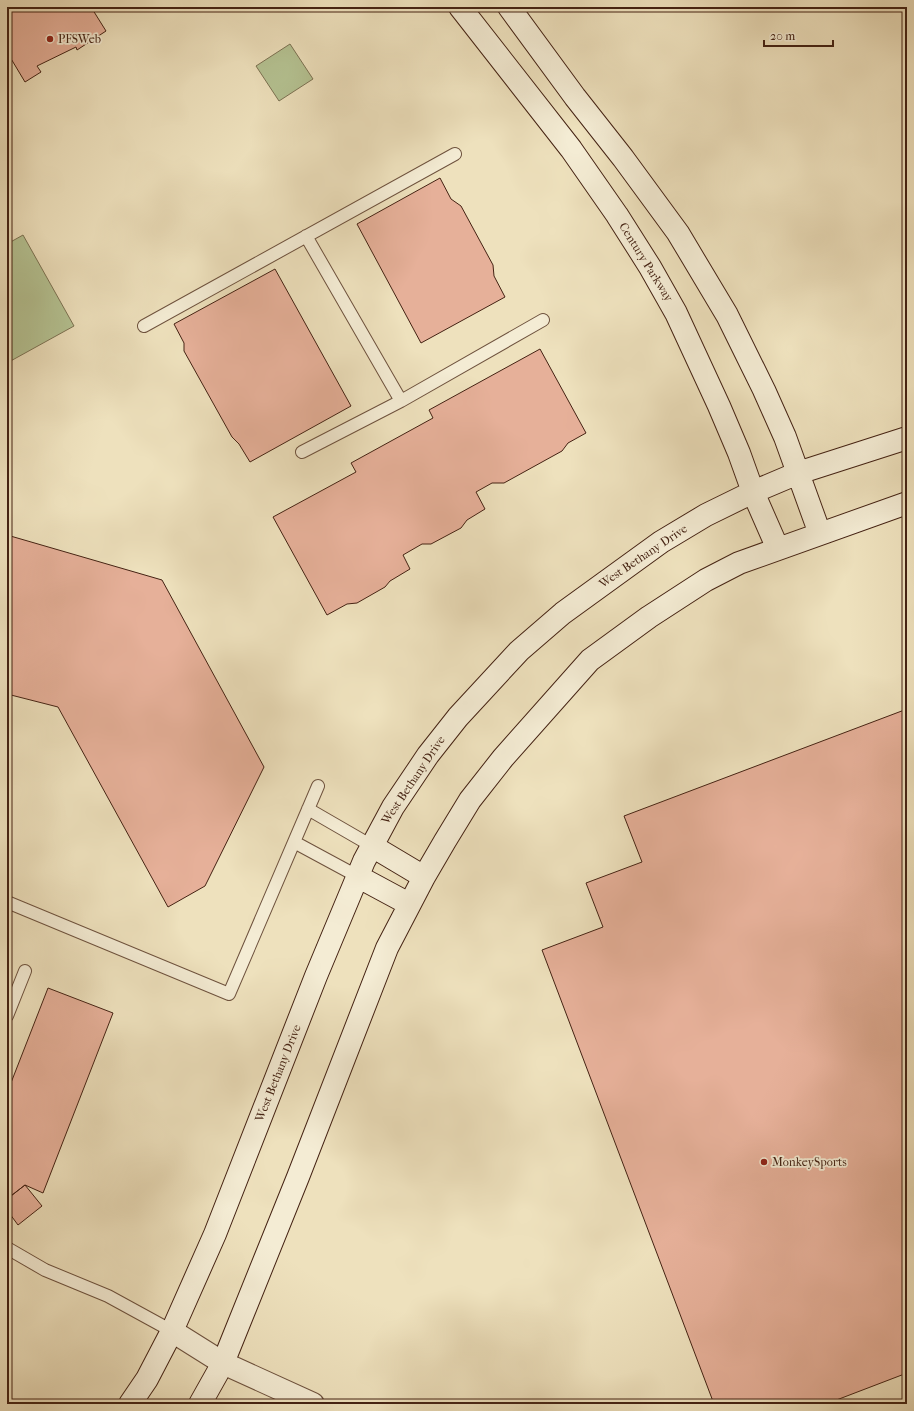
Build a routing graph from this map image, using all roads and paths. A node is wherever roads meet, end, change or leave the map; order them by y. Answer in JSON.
{"nodes":[{"id":1,"x":460,"y":7,"type":"edge"},
{"id":2,"x":509,"y":7,"type":"edge"},
{"id":3,"x":455,"y":154,"type":"dead end"},
{"id":4,"x":306,"y":236,"type":"junction"},
{"id":5,"x":543,"y":320,"type":"dead end"},
{"id":6,"x":144,"y":326,"type":"dead end"},
{"id":7,"x":401,"y":400,"type":"junction"},
{"id":8,"x":907,"y":438,"type":"edge"},
{"id":9,"x":302,"y":452,"type":"dead end"},
{"id":10,"x":798,"y":473,"type":"junction"},
{"id":11,"x":753,"y":492,"type":"junction"},
{"id":12,"x":907,"y":503,"type":"edge"},
{"id":13,"x":820,"y":534,"type":"junction"},
{"id":14,"x":778,"y":549,"type":"junction"},
{"id":15,"x":318,"y":786,"type":"dead end"},
{"id":16,"x":308,"y":809,"type":"junction"},
{"id":17,"x":294,"y":842,"type":"junction"},
{"id":18,"x":372,"y":846,"type":"junction"},
{"id":19,"x":357,"y":876,"type":"junction"},
{"id":20,"x":424,"y":877,"type":"junction"},
{"id":21,"x":7,"y":902,"type":"edge"},
{"id":22,"x":409,"y":904,"type":"junction"},
{"id":23,"x":25,"y":971,"type":"dead end"},
{"id":24,"x":7,"y":1016,"type":"edge"},
{"id":25,"x":7,"y":1248,"type":"edge"},
{"id":26,"x":172,"y":1330,"type":"junction"},
{"id":27,"x":223,"y":1363,"type":"junction"},
{"id":28,"x":130,"y":1404,"type":"edge"},
{"id":29,"x":200,"y":1404,"type":"edge"},
{"id":30,"x":313,"y":1404,"type":"edge"}],
"edges":[{"from":1,"to":11,"type":"main road","name":"Century Parkway"},
{"from":2,"to":10,"type":"main road"},
{"from":3,"to":4,"type":"lane"},
{"from":4,"to":6,"type":"lane"},
{"from":4,"to":7,"type":"lane"},
{"from":5,"to":7,"type":"lane"},
{"from":7,"to":9,"type":"lane"},
{"from":8,"to":10,"type":"main road","name":"West Bethany Drive"},
{"from":10,"to":11,"type":"main road","name":"West Bethany Drive"},
{"from":10,"to":13,"type":"main road"},
{"from":11,"to":14,"type":"main road","name":"Century Parkway"},
{"from":11,"to":18,"type":"main road","name":"West Bethany Drive"},
{"from":12,"to":13,"type":"main road"},
{"from":13,"to":14,"type":"main road"},
{"from":14,"to":20,"type":"main road"},
{"from":15,"to":16,"type":"lane"},
{"from":16,"to":17,"type":"lane"},
{"from":16,"to":18,"type":"lane"},
{"from":17,"to":19,"type":"lane"},
{"from":17,"to":21,"type":"lane"},
{"from":18,"to":19,"type":"main road","name":"West Bethany Drive"},
{"from":18,"to":20,"type":"main road"},
{"from":19,"to":22,"type":"main road"},
{"from":19,"to":26,"type":"main road","name":"West Bethany Drive"},
{"from":20,"to":22,"type":"main road"},
{"from":22,"to":27,"type":"main road"},
{"from":23,"to":24,"type":"lane"},
{"from":25,"to":26,"type":"lane"},
{"from":26,"to":27,"type":"main road"},
{"from":26,"to":28,"type":"main road","name":"West Bethany Drive"},
{"from":27,"to":29,"type":"main road"},
{"from":27,"to":30,"type":"main road"}]}
